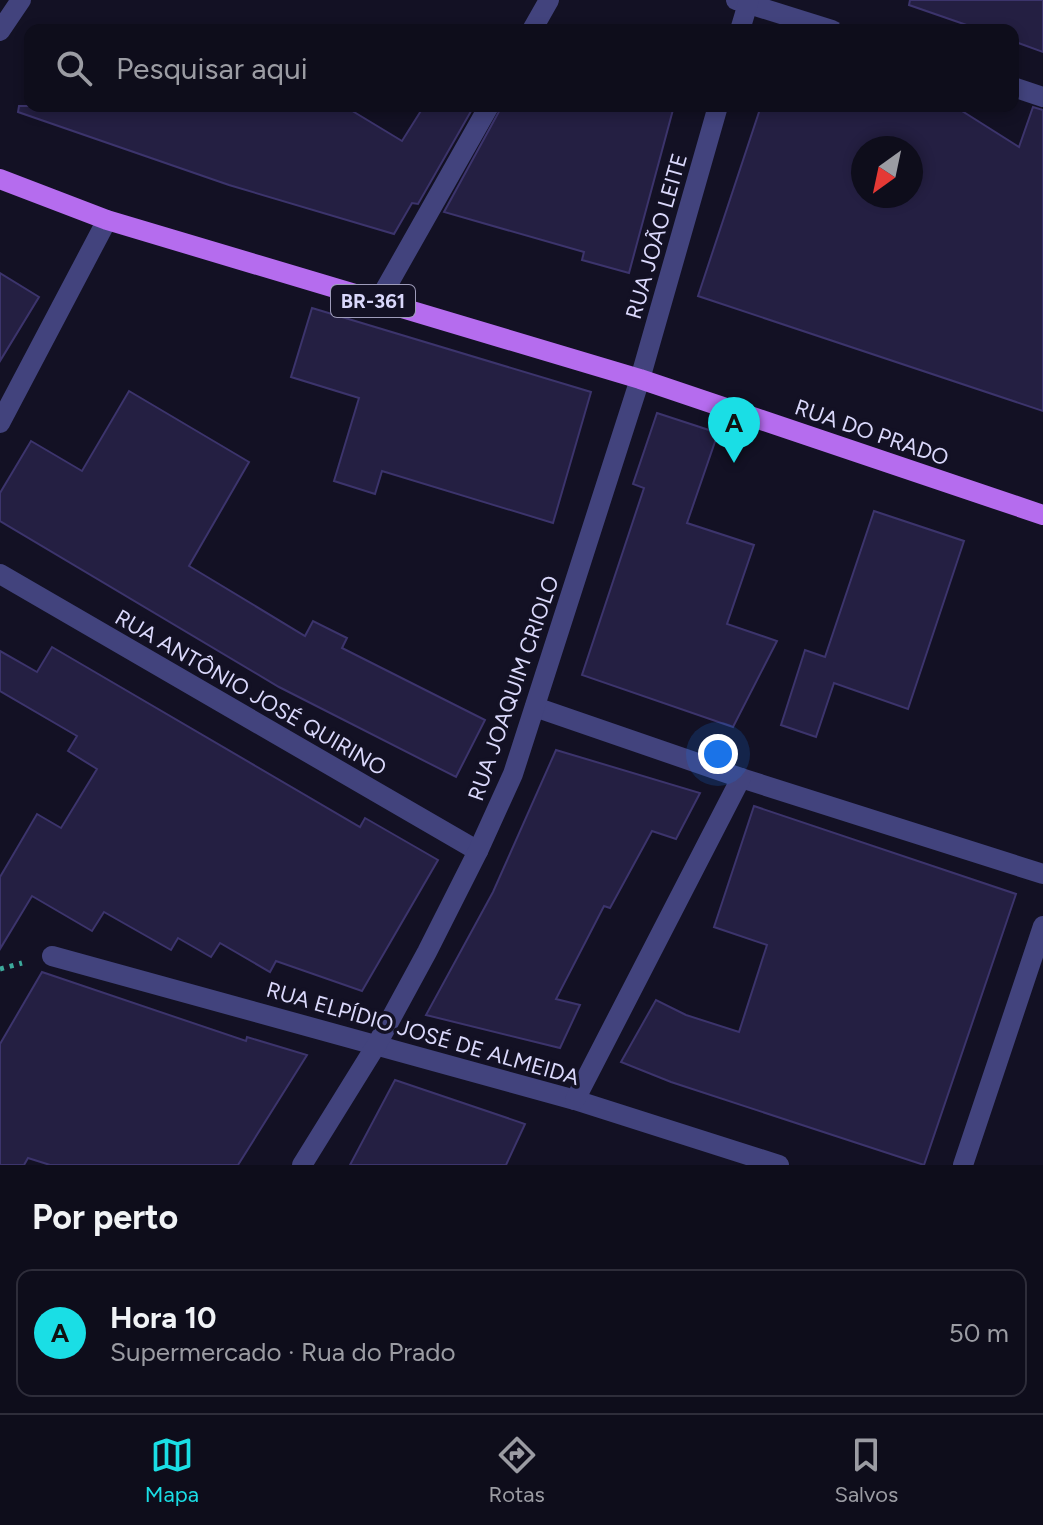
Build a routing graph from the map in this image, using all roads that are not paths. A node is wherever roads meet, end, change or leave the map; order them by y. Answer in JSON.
{"nodes":[{"id":1,"x":21,"y":0,"type":"edge"},
{"id":2,"x":549,"y":0,"type":"edge"},
{"id":3,"x":744,"y":1,"type":"edge"},
{"id":4,"x":535,"y":24,"type":"edge"},
{"id":5,"x":741,"y":24,"type":"edge"},
{"id":6,"x":814,"y":24,"type":"edge"},
{"id":7,"x":0,"y":31,"type":"edge"},
{"id":8,"x":1019,"y":89,"type":"edge"},
{"id":9,"x":1043,"y":97,"type":"edge"},
{"id":10,"x":486,"y":112,"type":"edge"},
{"id":11,"x":716,"y":112,"type":"edge"},
{"id":12,"x":0,"y":179,"type":"edge"},
{"id":13,"x":107,"y":220,"type":"junction"},
{"id":14,"x":378,"y":302,"type":"junction"},
{"id":15,"x":640,"y":379,"type":"junction"},
{"id":16,"x":0,"y":423,"type":"edge"},
{"id":17,"x":1043,"y":515,"type":"edge"},
{"id":18,"x":0,"y":574,"type":"edge"},
{"id":19,"x":535,"y":707,"type":"junction"},
{"id":20,"x":741,"y":778,"type":"junction"},
{"id":21,"x":478,"y":851,"type":"junction"},
{"id":22,"x":1043,"y":874,"type":"edge"},
{"id":23,"x":1043,"y":926,"type":"edge"},
{"id":24,"x":52,"y":956,"type":"dead end"},
{"id":25,"x":377,"y":1044,"type":"junction"},
{"id":26,"x":575,"y":1100,"type":"junction"},
{"id":27,"x":302,"y":1165,"type":"edge"},
{"id":28,"x":779,"y":1165,"type":"edge"},
{"id":29,"x":963,"y":1165,"type":"edge"}],
"edges":[{"from":1,"to":7,"type":"street"},
{"from":2,"to":4,"type":"street"},
{"from":3,"to":5,"type":"street"},
{"from":3,"to":6,"type":"street"},
{"from":8,"to":9,"type":"street"},
{"from":10,"to":14,"type":"street"},
{"from":11,"to":15,"type":"street","name":"RUA JOÃO LEITE"},
{"from":12,"to":13,"type":"main road","number":"BR-361"},
{"from":13,"to":14,"type":"main road","number":"BR-361"},
{"from":13,"to":16,"type":"street"},
{"from":14,"to":15,"type":"main road","number":"BR-361"},
{"from":15,"to":17,"type":"main road","name":"RUA DO PRADO","number":"BR-361"},
{"from":15,"to":19,"type":"street","name":"RUA JOAQUIM CRIOLO"},
{"from":18,"to":21,"type":"street","name":"RUA ANTÔNIO JOSÉ QUIRINO"},
{"from":19,"to":20,"type":"street"},
{"from":19,"to":21,"type":"street","name":"RUA JOAQUIM CRIOLO"},
{"from":20,"to":22,"type":"street"},
{"from":20,"to":26,"type":"street"},
{"from":21,"to":25,"type":"street","name":"RUA JOAQUIM CRIOLO"},
{"from":23,"to":29,"type":"street"},
{"from":24,"to":25,"type":"street","name":"RUA ELPÍDIO JOSÉ DE ALMEIDA"},
{"from":25,"to":26,"type":"street","name":"RUA ELPÍDIO JOSÉ DE ALMEIDA"},
{"from":25,"to":27,"type":"street","name":"RUA JOAQUIM CRIOLO"},
{"from":26,"to":28,"type":"street","name":"RUA ELPÍDIO JOSÉ DE ALMEIDA"}]}
